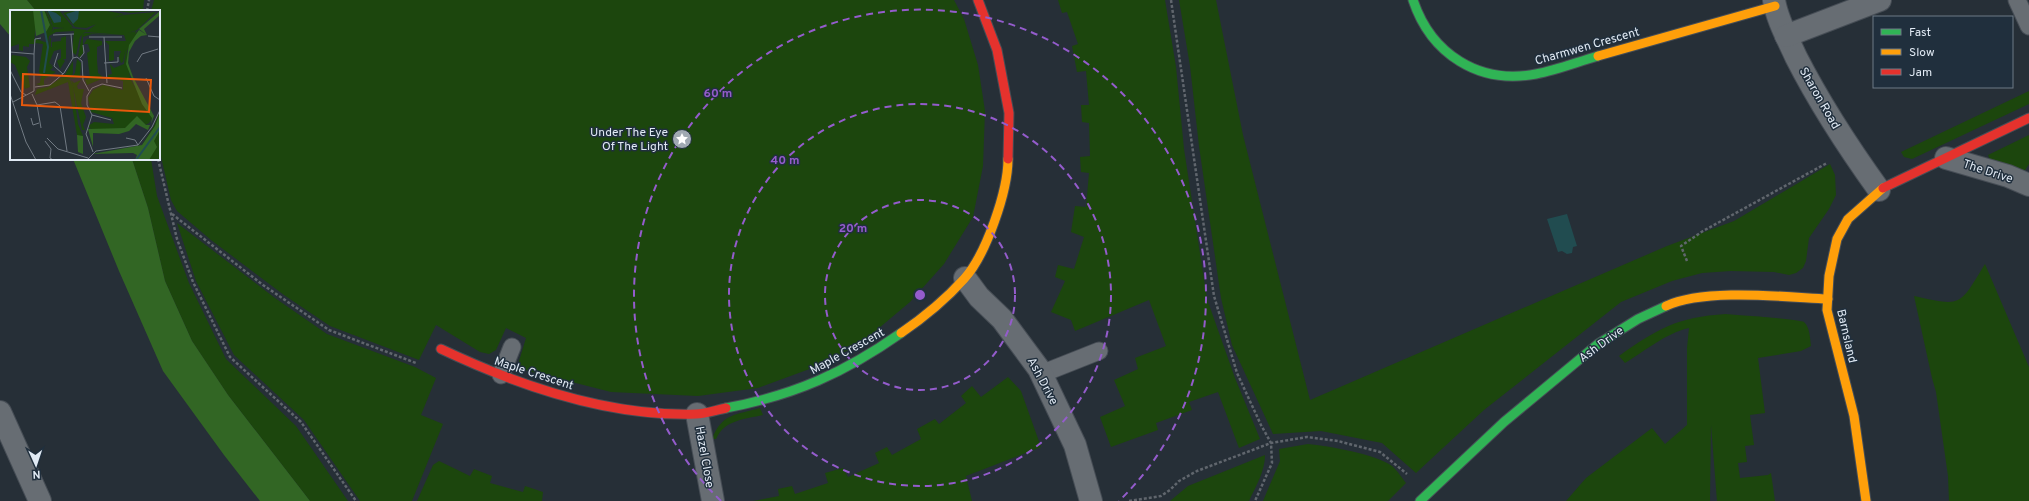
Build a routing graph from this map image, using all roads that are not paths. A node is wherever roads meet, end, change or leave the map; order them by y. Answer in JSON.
{"nodes":[{"id":1,"x":978,"y":0,"type":"edge"},
{"id":2,"x":1413,"y":0,"type":"edge"},
{"id":3,"x":1880,"y":0,"type":"edge"},
{"id":4,"x":2017,"y":0,"type":"edge"},
{"id":5,"x":1775,"y":3,"type":"edge"},
{"id":6,"x":2029,"y":26,"type":"edge"},
{"id":7,"x":1786,"y":36,"type":"junction"},
{"id":8,"x":2029,"y":118,"type":"edge"},
{"id":9,"x":1946,"y":158,"type":"junction"},
{"id":10,"x":2029,"y":185,"type":"edge"},
{"id":11,"x":1879,"y":190,"type":"junction"},
{"id":12,"x":965,"y":278,"type":"junction"},
{"id":13,"x":1828,"y":299,"type":"junction"},
{"id":14,"x":512,"y":347,"type":"dead end"},
{"id":15,"x":441,"y":348,"type":"road end"},
{"id":16,"x":1099,"y":351,"type":"dead end"},
{"id":17,"x":1041,"y":374,"type":"junction"},
{"id":18,"x":501,"y":375,"type":"junction"},
{"id":19,"x":0,"y":412,"type":"edge"},
{"id":20,"x":697,"y":414,"type":"junction"},
{"id":21,"x":40,"y":501,"type":"edge"},
{"id":22,"x":713,"y":501,"type":"edge"},
{"id":23,"x":1091,"y":501,"type":"edge"},
{"id":24,"x":1420,"y":501,"type":"edge"},
{"id":25,"x":1866,"y":501,"type":"edge"}],
"edges":[{"from":1,"to":12,"type":"street","name":"Maple Crescent"},
{"from":2,"to":5,"type":"street","name":"Charmwen Crescent"},
{"from":3,"to":7,"type":"street"},
{"from":4,"to":6,"type":"lane"},
{"from":5,"to":7,"type":"street","name":"Sharon Road"},
{"from":7,"to":11,"type":"street","name":"Sharon Road"},
{"from":8,"to":9,"type":"street","name":"Barnsland"},
{"from":9,"to":10,"type":"street","name":"The Drive"},
{"from":9,"to":11,"type":"street","name":"Barnsland"},
{"from":11,"to":13,"type":"street","name":"Barnsland"},
{"from":12,"to":17,"type":"street","name":"Ash Drive"},
{"from":12,"to":20,"type":"street","name":"Maple Crescent"},
{"from":13,"to":24,"type":"street","name":"Ash Drive"},
{"from":13,"to":25,"type":"street","name":"Barnsland"},
{"from":14,"to":18,"type":"lane"},
{"from":15,"to":18,"type":"street","name":"Maple Crescent"},
{"from":16,"to":17,"type":"lane"},
{"from":17,"to":23,"type":"street","name":"Ash Drive"},
{"from":18,"to":20,"type":"street","name":"Maple Crescent"},
{"from":19,"to":21,"type":"street"},
{"from":20,"to":22,"type":"street","name":"Hazel Close"}]}
